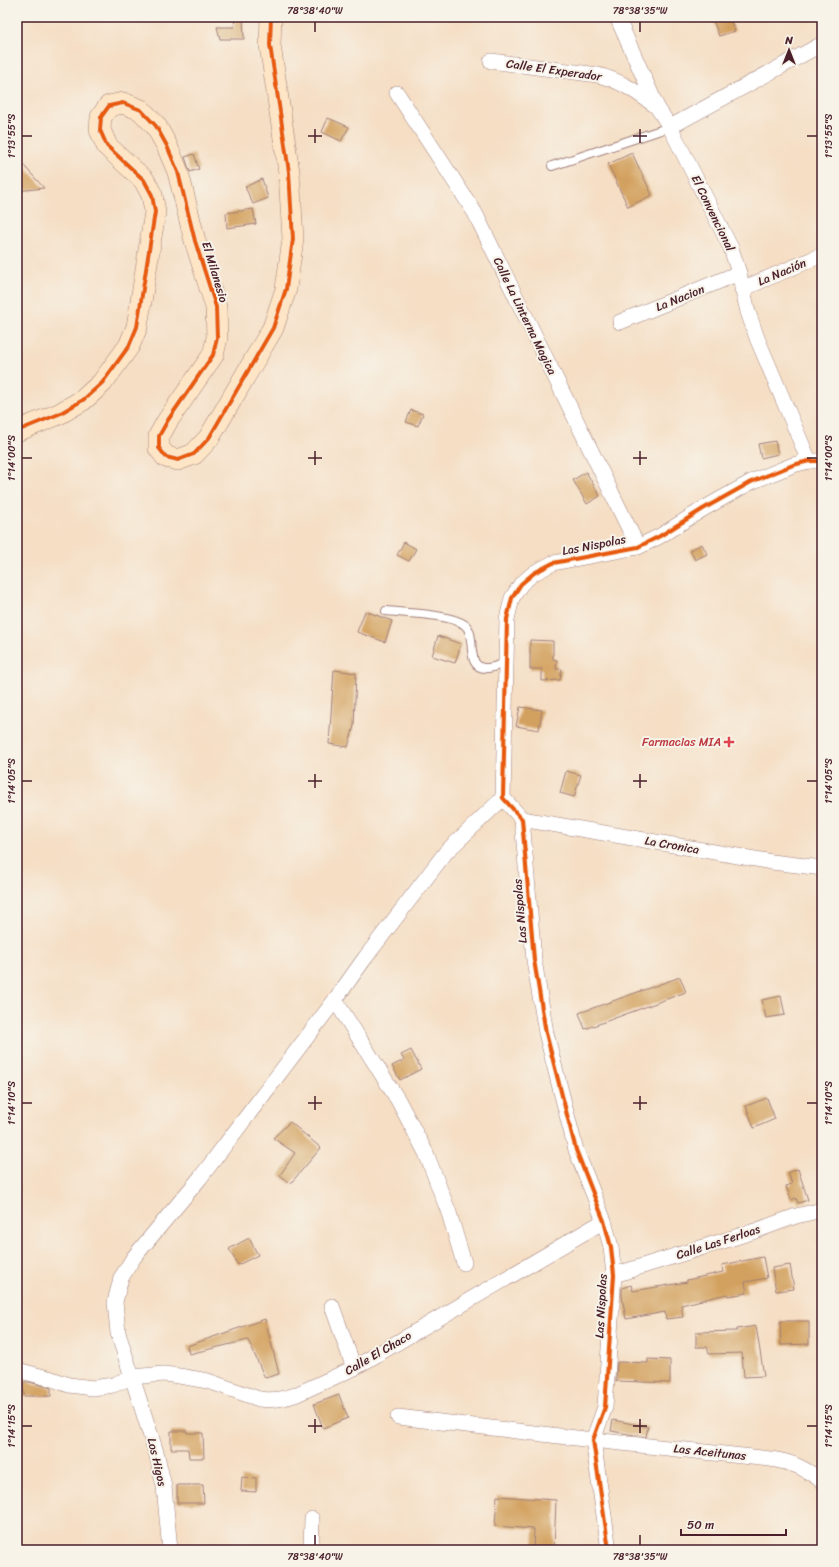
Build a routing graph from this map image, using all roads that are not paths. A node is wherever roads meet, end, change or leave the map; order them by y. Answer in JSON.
{"nodes":[{"id":1,"x":271,"y":17,"type":"edge"},
{"id":2,"x":617,"y":17,"type":"edge"},
{"id":3,"x":822,"y":44,"type":"edge"},
{"id":4,"x":491,"y":61,"type":"dead end"},
{"id":5,"x":397,"y":93,"type":"dead end"},
{"id":6,"x":657,"y":107,"type":"junction"},
{"id":7,"x":670,"y":127,"type":"junction"},
{"id":8,"x":552,"y":166,"type":"dead end"},
{"id":9,"x":822,"y":255,"type":"edge"},
{"id":10,"x":739,"y":273,"type":"junction"},
{"id":11,"x":742,"y":289,"type":"junction"},
{"id":12,"x":620,"y":322,"type":"dead end"},
{"id":13,"x":17,"y":431,"type":"edge"},
{"id":14,"x":815,"y":461,"type":"edge"},
{"id":15,"x":638,"y":547,"type":"junction"},
{"id":16,"x":386,"y":612,"type":"dead end"},
{"id":17,"x":506,"y":663,"type":"junction"},
{"id":18,"x":503,"y":798,"type":"junction"},
{"id":19,"x":522,"y":819,"type":"junction"},
{"id":20,"x":822,"y":868,"type":"edge"},
{"id":21,"x":335,"y":1000,"type":"junction"},
{"id":22,"x":822,"y":1210,"type":"edge"},
{"id":23,"x":604,"y":1221,"type":"junction"},
{"id":24,"x":464,"y":1263,"type":"dead end"},
{"id":25,"x":614,"y":1275,"type":"junction"},
{"id":26,"x":332,"y":1306,"type":"dead end"},
{"id":27,"x":354,"y":1368,"type":"junction"},
{"id":28,"x":17,"y":1370,"type":"edge"},
{"id":29,"x":132,"y":1377,"type":"junction"},
{"id":30,"x":398,"y":1417,"type":"dead end"},
{"id":31,"x":593,"y":1440,"type":"junction"},
{"id":32,"x":822,"y":1481,"type":"edge"},
{"id":33,"x":312,"y":1518,"type":"dead end"},
{"id":34,"x":170,"y":1550,"type":"edge"},
{"id":35,"x":311,"y":1550,"type":"edge"},
{"id":36,"x":609,"y":1550,"type":"edge"}],
"edges":[{"from":1,"to":13,"type":"street","name":"El Milanesio"},
{"from":2,"to":6,"type":"street","name":"El Convencional"},
{"from":3,"to":7,"type":"street"},
{"from":4,"to":6,"type":"street","name":"Calle El Experador"},
{"from":5,"to":15,"type":"street","name":"Calle La Linterna Magica"},
{"from":6,"to":7,"type":"street","name":"El Convencional"},
{"from":7,"to":8,"type":"lane"},
{"from":7,"to":10,"type":"street","name":"El Convencional"},
{"from":9,"to":11,"type":"street","name":"La Nación"},
{"from":10,"to":11,"type":"street","name":"El Convencional"},
{"from":10,"to":12,"type":"street","name":"La Nacion"},
{"from":11,"to":14,"type":"street","name":"El Convencional"},
{"from":14,"to":15,"type":"street","name":"Las Nispolas"},
{"from":15,"to":17,"type":"street","name":"Las Nispolas"},
{"from":16,"to":17,"type":"lane"},
{"from":17,"to":18,"type":"street","name":"Las Nispolas"},
{"from":18,"to":19,"type":"street"},
{"from":18,"to":21,"type":"street","name":"Los Higos"},
{"from":19,"to":20,"type":"street","name":"La Cronica"},
{"from":19,"to":23,"type":"street","name":"Las Nispolas"},
{"from":21,"to":24,"type":"street"},
{"from":21,"to":29,"type":"street","name":"Los Higos"},
{"from":22,"to":25,"type":"street","name":"Calle Las Ferloas"},
{"from":23,"to":25,"type":"street","name":"Las Nispolas"},
{"from":23,"to":27,"type":"street","name":"Calle El Chaco"},
{"from":25,"to":31,"type":"street","name":"Las Nispolas"},
{"from":26,"to":27,"type":"street"},
{"from":27,"to":29,"type":"street","name":"Calle El Chaco"},
{"from":28,"to":29,"type":"street","name":"Calle El Chaco"},
{"from":29,"to":34,"type":"street","name":"Los Higos"},
{"from":30,"to":31,"type":"street","name":"Las Aceitunas"},
{"from":31,"to":32,"type":"street","name":"Las Aceitunas"},
{"from":31,"to":36,"type":"street","name":"Las Nispolas"},
{"from":33,"to":35,"type":"street"}]}
